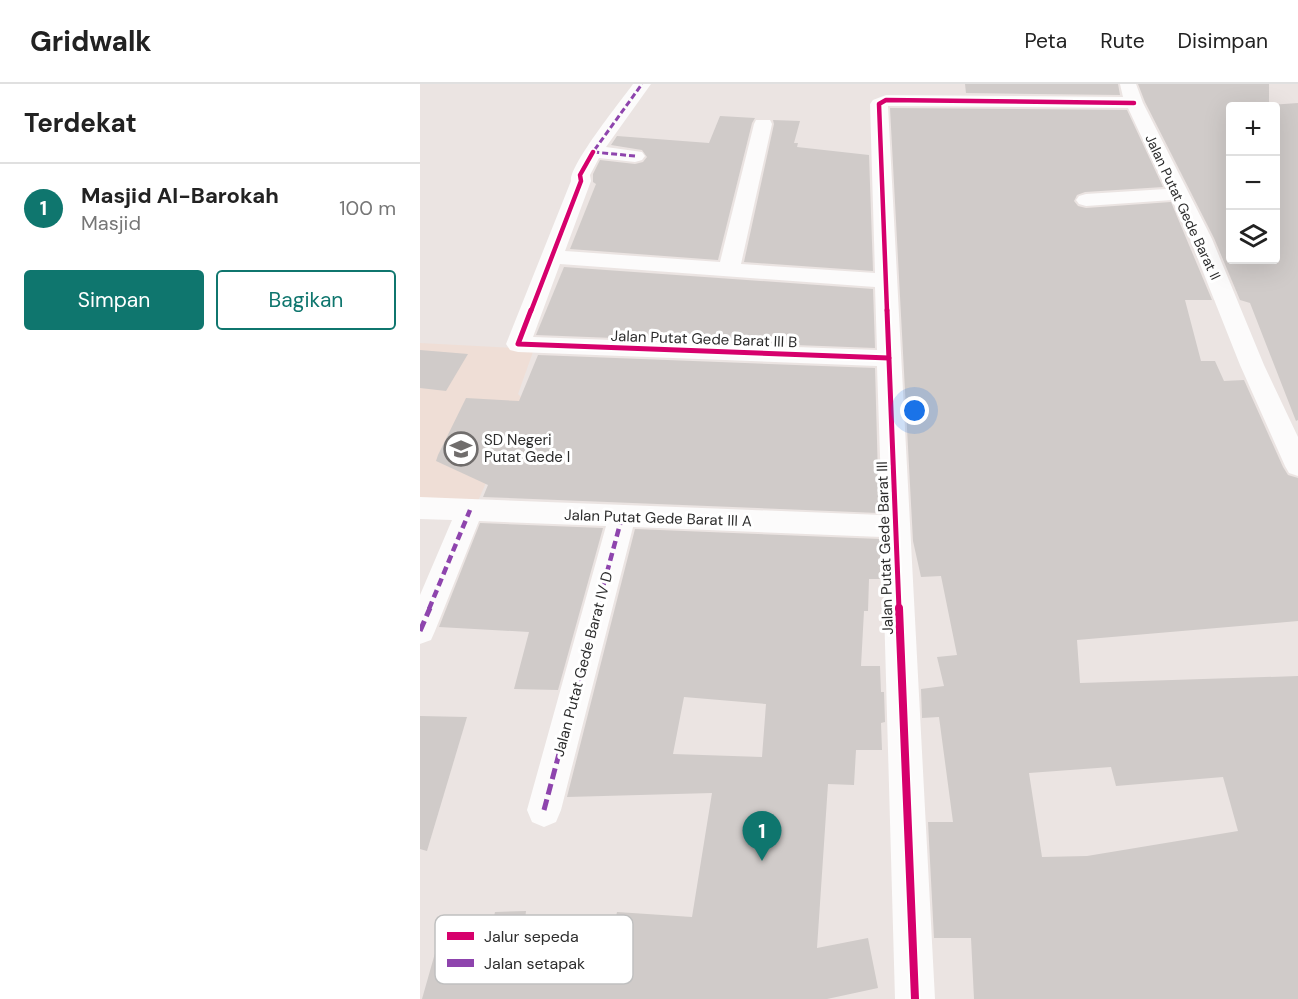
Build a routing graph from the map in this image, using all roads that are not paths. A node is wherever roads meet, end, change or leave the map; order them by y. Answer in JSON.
{"nodes":[{"id":1,"x":642,"y":84,"type":"edge"},
{"id":2,"x":995,"y":84,"type":"edge"},
{"id":3,"x":1131,"y":93,"type":"edge"},
{"id":4,"x":886,"y":100,"type":"joint"},
{"id":5,"x":1001,"y":102,"type":"junction"},
{"id":6,"x":763,"y":124,"type":"dead end"},
{"id":7,"x":594,"y":152,"type":"junction"},
{"id":8,"x":635,"y":156,"type":"dead end"},
{"id":9,"x":1179,"y":194,"type":"junction"},
{"id":10,"x":1086,"y":200,"type":"dead end"},
{"id":11,"x":552,"y":257,"type":"junction"},
{"id":12,"x":729,"y":270,"type":"junction"},
{"id":13,"x":885,"y":281,"type":"junction"},
{"id":14,"x":889,"y":358,"type":"junction"},
{"id":15,"x":1298,"y":466,"type":"edge"},
{"id":16,"x":420,"y":508,"type":"edge"},
{"id":17,"x":470,"y":510,"type":"junction"},
{"id":18,"x":621,"y":517,"type":"junction"},
{"id":19,"x":896,"y":527,"type":"junction"},
{"id":20,"x":423,"y":616,"type":"edge"},
{"id":21,"x":544,"y":810,"type":"dead end"},
{"id":22,"x":915,"y":999,"type":"edge"}],
"edges":[{"from":1,"to":7,"type":"street"},
{"from":2,"to":5,"type":"street"},
{"from":3,"to":5,"type":"street","name":"Jalan Putat Gede Barat II"},
{"from":3,"to":9,"type":"street","name":"Jalan Putat Gede Barat II"},
{"from":4,"to":5,"type":"street","name":"Jalan Putat Gede Barat II"},
{"from":4,"to":13,"type":"street","name":"Jalan Putat Gede Barat III"},
{"from":6,"to":12,"type":"street"},
{"from":7,"to":8,"type":"street"},
{"from":7,"to":11,"type":"street"},
{"from":9,"to":10,"type":"street"},
{"from":9,"to":15,"type":"street","name":"Jalan Putat Gede Barat II"},
{"from":11,"to":12,"type":"street"},
{"from":11,"to":14,"type":"street","name":"Jalan Putat Gede Barat III B"},
{"from":12,"to":13,"type":"street"},
{"from":13,"to":14,"type":"street","name":"Jalan Putat Gede Barat III"},
{"from":14,"to":19,"type":"street","name":"Jalan Putat Gede Barat III"},
{"from":16,"to":17,"type":"street","name":"Jalan Putat Gede Barat III A"},
{"from":17,"to":18,"type":"street","name":"Jalan Putat Gede Barat III A"},
{"from":17,"to":20,"type":"street"},
{"from":18,"to":19,"type":"street","name":"Jalan Putat Gede Barat III A"},
{"from":18,"to":21,"type":"street","name":"Jalan Putat Gede Barat IV D"},
{"from":19,"to":22,"type":"street","name":"Jalan Putat Gede Barat III"}]}
